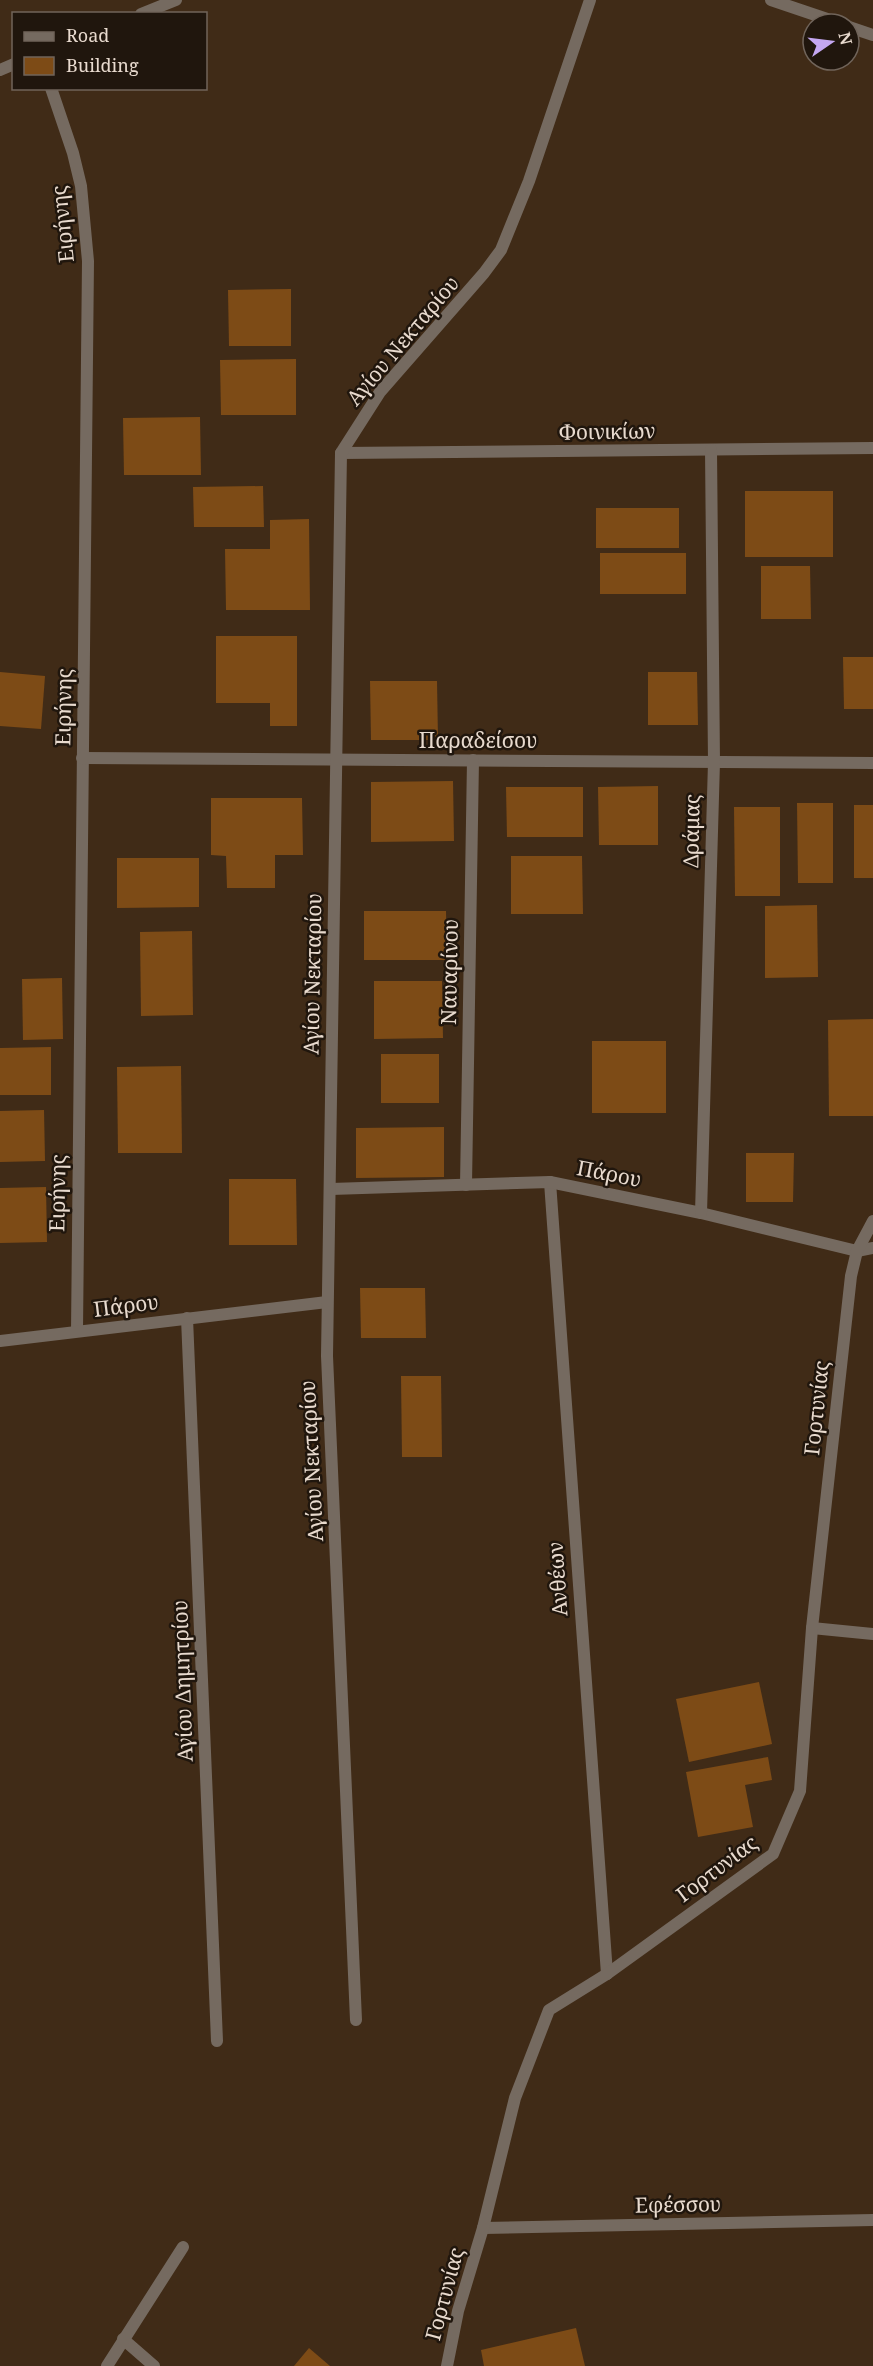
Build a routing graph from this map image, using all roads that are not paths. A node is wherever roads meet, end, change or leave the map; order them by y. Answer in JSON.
{"nodes":[{"id":1,"x":176,"y":0,"type":"edge"},
{"id":2,"x":590,"y":0,"type":"edge"},
{"id":3,"x":771,"y":0,"type":"edge"},
{"id":4,"x":146,"y":12,"type":"edge"},
{"id":5,"x":806,"y":12,"type":"edge"},
{"id":6,"x":52,"y":90,"type":"edge"},
{"id":7,"x":873,"y":448,"type":"edge"},
{"id":8,"x":711,"y":450,"type":"junction"},
{"id":9,"x":341,"y":453,"type":"junction"},
{"id":10,"x":82,"y":758,"type":"junction"},
{"id":11,"x":335,"y":760,"type":"junction"},
{"id":12,"x":473,"y":760,"type":"junction"},
{"id":13,"x":714,"y":762,"type":"junction"},
{"id":14,"x":873,"y":763,"type":"edge"},
{"id":15,"x":550,"y":1182,"type":"junction"},
{"id":16,"x":466,"y":1185,"type":"junction"},
{"id":17,"x":331,"y":1189,"type":"junction"},
{"id":18,"x":701,"y":1213,"type":"junction"},
{"id":19,"x":873,"y":1221,"type":"edge"},
{"id":20,"x":873,"y":1248,"type":"edge"},
{"id":21,"x":857,"y":1251,"type":"junction"},
{"id":22,"x":327,"y":1302,"type":"junction"},
{"id":23,"x":188,"y":1318,"type":"junction"},
{"id":24,"x":77,"y":1331,"type":"junction"},
{"id":25,"x":0,"y":1341,"type":"edge"},
{"id":26,"x":812,"y":1628,"type":"junction"},
{"id":27,"x":873,"y":1634,"type":"edge"},
{"id":28,"x":607,"y":1974,"type":"junction"},
{"id":29,"x":356,"y":2020,"type":"dead end"},
{"id":30,"x":217,"y":2041,"type":"dead end"},
{"id":31,"x":873,"y":2220,"type":"edge"},
{"id":32,"x":483,"y":2228,"type":"junction"},
{"id":33,"x":183,"y":2247,"type":"dead end"},
{"id":34,"x":123,"y":2340,"type":"junction"},
{"id":35,"x":107,"y":2366,"type":"edge"},
{"id":36,"x":154,"y":2366,"type":"edge"},
{"id":37,"x":447,"y":2366,"type":"edge"}],
"edges":[{"from":1,"to":4,"type":"street"},
{"from":2,"to":9,"type":"street","name":"Αγίου Νεκταρίου"},
{"from":3,"to":5,"type":"street"},
{"from":6,"to":10,"type":"street","name":"Ειρήνης"},
{"from":7,"to":8,"type":"street","name":"Φοινικίων"},
{"from":8,"to":9,"type":"street","name":"Φοινικίων"},
{"from":8,"to":13,"type":"street","name":"Δράμας"},
{"from":9,"to":11,"type":"street","name":"Αγίου Νεκταρίου"},
{"from":10,"to":11,"type":"street","name":"Παραδείσου"},
{"from":10,"to":24,"type":"street","name":"Ειρήνης"},
{"from":11,"to":12,"type":"street","name":"Παραδείσου"},
{"from":11,"to":17,"type":"street","name":"Αγίου Νεκταρίου"},
{"from":12,"to":13,"type":"street","name":"Παραδείσου"},
{"from":12,"to":16,"type":"street","name":"Ναυαρίνου"},
{"from":13,"to":14,"type":"street","name":"Παραδείσου"},
{"from":13,"to":18,"type":"street","name":"Δράμας"},
{"from":15,"to":16,"type":"street","name":"Πάρου"},
{"from":15,"to":18,"type":"street","name":"Πάρου"},
{"from":15,"to":28,"type":"street","name":"Ανθέων"},
{"from":16,"to":17,"type":"street","name":"Πάρου"},
{"from":17,"to":22,"type":"street","name":"Αγίου Νεκταρίου"},
{"from":18,"to":21,"type":"street","name":"Πάρου"},
{"from":19,"to":21,"type":"street","name":"Γορτυνίας"},
{"from":20,"to":21,"type":"street","name":"Πάρου"},
{"from":21,"to":26,"type":"street","name":"Γορτυνίας"},
{"from":22,"to":23,"type":"street","name":"Πάρου"},
{"from":22,"to":29,"type":"street","name":"Αγίου Νεκταρίου"},
{"from":23,"to":24,"type":"street","name":"Πάρου"},
{"from":23,"to":30,"type":"street","name":"Αγίου Δημητρίου"},
{"from":24,"to":25,"type":"street","name":"Πάρου"},
{"from":26,"to":27,"type":"street"},
{"from":26,"to":28,"type":"street","name":"Γορτυνίας"},
{"from":28,"to":32,"type":"street","name":"Γορτυνίας"},
{"from":31,"to":32,"type":"street","name":"Εφέσσου"},
{"from":32,"to":37,"type":"street","name":"Γορτυνίας"},
{"from":33,"to":34,"type":"street"},
{"from":34,"to":35,"type":"street"},
{"from":34,"to":36,"type":"street"}]}
